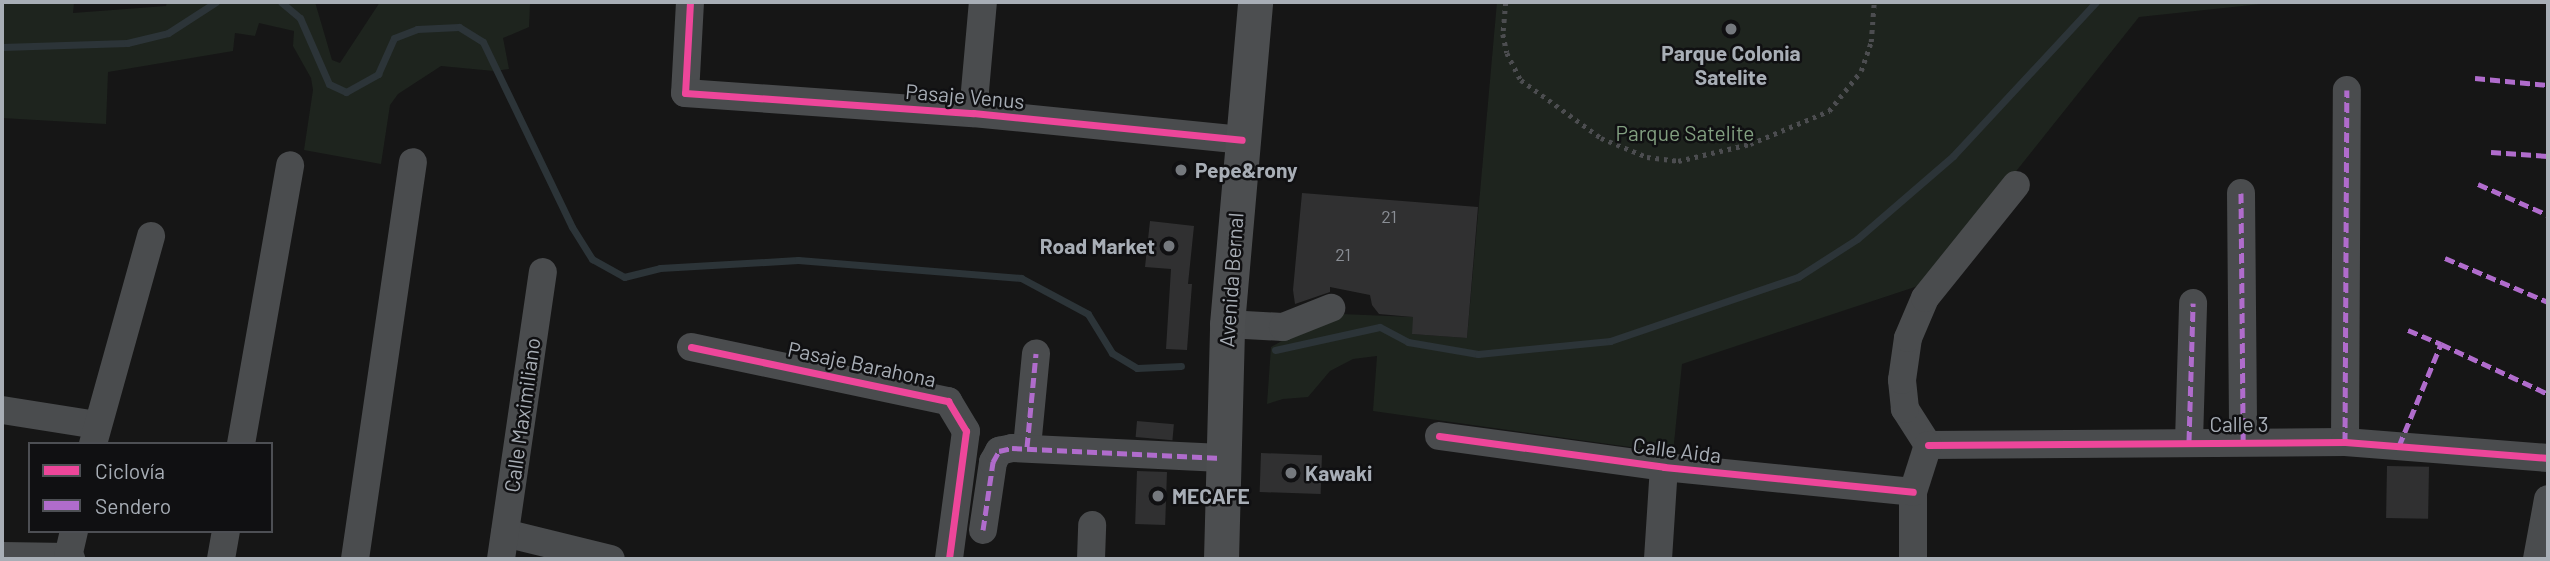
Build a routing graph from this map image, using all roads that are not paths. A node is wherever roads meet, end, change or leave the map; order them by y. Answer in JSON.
{"nodes":[{"id":1,"x":690,"y":2,"type":"edge"},
{"id":2,"x":984,"y":2,"type":"edge"},
{"id":3,"x":1255,"y":2,"type":"edge"},
{"id":4,"x":2347,"y":90,"type":"dead end"},
{"id":5,"x":973,"y":113,"type":"junction"},
{"id":6,"x":1242,"y":140,"type":"junction"},
{"id":7,"x":413,"y":162,"type":"dead end"},
{"id":8,"x":290,"y":165,"type":"dead end"},
{"id":9,"x":2016,"y":185,"type":"dead end"},
{"id":10,"x":2241,"y":193,"type":"dead end"},
{"id":11,"x":151,"y":236,"type":"dead end"},
{"id":12,"x":543,"y":272,"type":"dead end"},
{"id":13,"x":2193,"y":303,"type":"dead end"},
{"id":14,"x":1331,"y":308,"type":"dead end"},
{"id":15,"x":1227,"y":324,"type":"junction"},
{"id":16,"x":691,"y":346,"type":"dead end"},
{"id":17,"x":1036,"y":353,"type":"dead end"},
{"id":18,"x":2,"y":410,"type":"edge"},
{"id":19,"x":95,"y":434,"type":"edge"},
{"id":20,"x":1439,"y":436,"type":"dead end"},
{"id":21,"x":2189,"y":441,"type":"junction"},
{"id":22,"x":2243,"y":441,"type":"junction"},
{"id":23,"x":241,"y":442,"type":"edge"},
{"id":24,"x":2345,"y":442,"type":"junction"},
{"id":25,"x":1928,"y":445,"type":"junction"},
{"id":26,"x":1027,"y":447,"type":"junction"},
{"id":27,"x":1222,"y":458,"type":"junction"},
{"id":28,"x":2548,"y":458,"type":"edge"},
{"id":29,"x":1664,"y":467,"type":"junction"},
{"id":30,"x":1913,"y":492,"type":"junction"},
{"id":31,"x":2548,"y":499,"type":"edge"},
{"id":32,"x":1092,"y":525,"type":"dead end"},
{"id":33,"x":983,"y":530,"type":"dead end"},
{"id":34,"x":226,"y":533,"type":"edge"},
{"id":35,"x":503,"y":546,"type":"edge"},
{"id":36,"x":71,"y":549,"type":"edge"},
{"id":37,"x":2,"y":556,"type":"edge"},
{"id":38,"x":221,"y":559,"type":"edge"},
{"id":39,"x":355,"y":559,"type":"edge"},
{"id":40,"x":611,"y":559,"type":"edge"},
{"id":41,"x":949,"y":559,"type":"edge"},
{"id":42,"x":1091,"y":559,"type":"edge"},
{"id":43,"x":1221,"y":559,"type":"edge"},
{"id":44,"x":1658,"y":559,"type":"edge"},
{"id":45,"x":1913,"y":559,"type":"edge"},
{"id":46,"x":2537,"y":559,"type":"edge"}],
"edges":[{"from":1,"to":5,"type":"street","name":"Pasaje Venus"},
{"from":2,"to":5,"type":"street"},
{"from":3,"to":6,"type":"main road","name":"Avenida Bernal"},
{"from":4,"to":24,"type":"street"},
{"from":5,"to":6,"type":"street","name":"Pasaje Venus"},
{"from":6,"to":15,"type":"main road","name":"Avenida Bernal"},
{"from":7,"to":39,"type":"street"},
{"from":8,"to":23,"type":"street"},
{"from":9,"to":25,"type":"street"},
{"from":10,"to":22,"type":"street"},
{"from":11,"to":19,"type":"street"},
{"from":12,"to":35,"type":"street","name":"Calle Maximiliano"},
{"from":13,"to":21,"type":"street"},
{"from":14,"to":15,"type":"street"},
{"from":15,"to":27,"type":"main road","name":"Avenida Bernal"},
{"from":16,"to":41,"type":"street","name":"Pasaje Barahona"},
{"from":17,"to":26,"type":"street"},
{"from":18,"to":19,"type":"street"},
{"from":20,"to":29,"type":"street","name":"Calle Aida"},
{"from":21,"to":22,"type":"street","name":"Calle 3"},
{"from":21,"to":25,"type":"street","name":"Calle 3"},
{"from":22,"to":24,"type":"street","name":"Calle 3"},
{"from":24,"to":28,"type":"street","name":"Calle 3"},
{"from":25,"to":30,"type":"street"},
{"from":26,"to":27,"type":"street"},
{"from":26,"to":33,"type":"street"},
{"from":27,"to":43,"type":"main road","name":"Avenida Bernal"},
{"from":29,"to":30,"type":"street","name":"Calle Aida"},
{"from":29,"to":44,"type":"street"},
{"from":30,"to":45,"type":"street"},
{"from":31,"to":46,"type":"street"},
{"from":32,"to":42,"type":"street"},
{"from":34,"to":38,"type":"street"},
{"from":35,"to":40,"type":"street"},
{"from":36,"to":37,"type":"street"}]}
